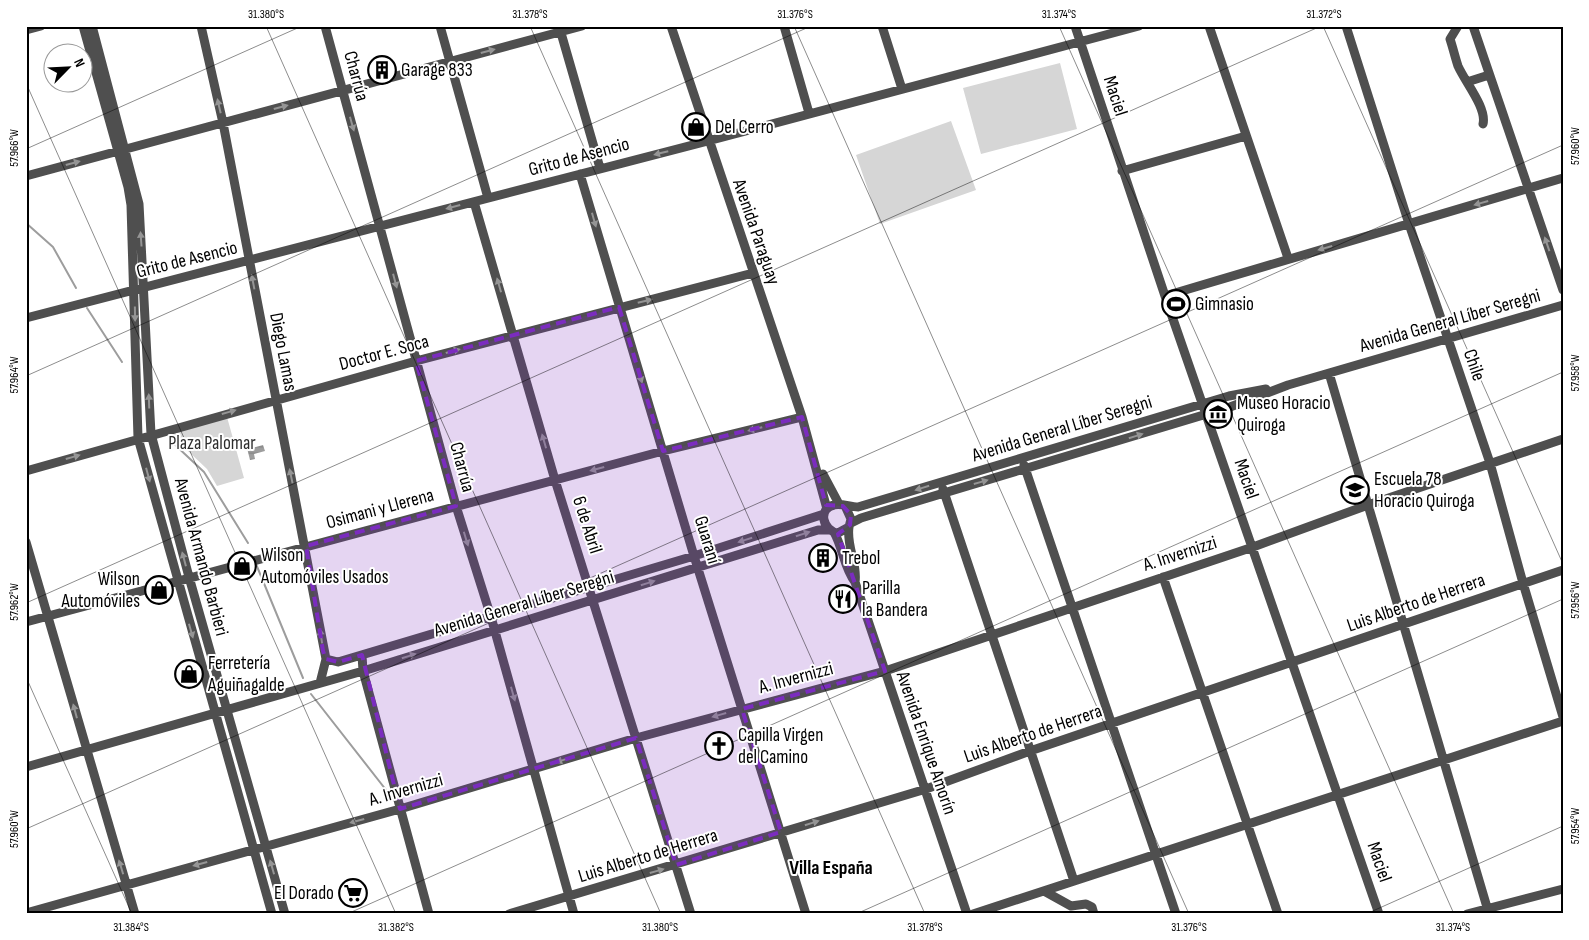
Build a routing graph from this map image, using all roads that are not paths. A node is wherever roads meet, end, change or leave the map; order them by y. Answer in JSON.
{"nodes":[{"id":1,"x":41,"y":26,"type":"edge"},
{"id":2,"x":84,"y":26,"type":"edge"},
{"id":3,"x":92,"y":26,"type":"edge"},
{"id":4,"x":201,"y":26,"type":"edge"},
{"id":5,"x":325,"y":26,"type":"edge"},
{"id":6,"x":440,"y":26,"type":"edge"},
{"id":7,"x":582,"y":26,"type":"edge"},
{"id":8,"x":671,"y":26,"type":"edge"},
{"id":9,"x":784,"y":26,"type":"edge"},
{"id":10,"x":882,"y":26,"type":"edge"},
{"id":11,"x":1075,"y":26,"type":"edge"},
{"id":12,"x":1139,"y":26,"type":"edge"},
{"id":13,"x":1209,"y":26,"type":"edge"},
{"id":14,"x":1346,"y":26,"type":"edge"},
{"id":15,"x":1458,"y":26,"type":"edge"},
{"id":16,"x":1472,"y":26,"type":"edge"},
{"id":17,"x":559,"y":29,"type":"edge"},
{"id":18,"x":26,"y":30,"type":"edge"},
{"id":19,"x":1081,"y":42,"type":"junction"},
{"id":20,"x":450,"y":62,"type":"junction"},
{"id":21,"x":1489,"y":75,"type":"junction"},
{"id":22,"x":1467,"y":82,"type":"junction"},
{"id":23,"x":902,"y":88,"type":"junction"},
{"id":24,"x":343,"y":91,"type":"junction"},
{"id":25,"x":809,"y":113,"type":"junction"},
{"id":26,"x":223,"y":123,"type":"junction"},
{"id":27,"x":1483,"y":124,"type":"dead end"},
{"id":28,"x":1246,"y":136,"type":"junction"},
{"id":29,"x":708,"y":141,"type":"junction"},
{"id":30,"x":122,"y":150,"type":"junction"},
{"id":31,"x":600,"y":168,"type":"junction"},
{"id":32,"x":1122,"y":171,"type":"junction"},
{"id":33,"x":580,"y":174,"type":"junction"},
{"id":34,"x":26,"y":176,"type":"edge"},
{"id":35,"x":1563,"y":178,"type":"edge"},
{"id":36,"x":1528,"y":190,"type":"junction"},
{"id":37,"x":488,"y":198,"type":"junction"},
{"id":38,"x":474,"y":202,"type":"junction"},
{"id":39,"x":1409,"y":224,"type":"junction"},
{"id":40,"x":381,"y":226,"type":"junction"},
{"id":41,"x":1288,"y":258,"type":"junction"},
{"id":42,"x":249,"y":261,"type":"junction"},
{"id":43,"x":753,"y":274,"type":"junction"},
{"id":44,"x":144,"y":288,"type":"junction"},
{"id":45,"x":1563,"y":290,"type":"edge"},
{"id":46,"x":134,"y":291,"type":"junction"},
{"id":47,"x":1165,"y":296,"type":"junction"},
{"id":48,"x":1563,"y":305,"type":"edge"},
{"id":49,"x":619,"y":307,"type":"junction"},
{"id":50,"x":26,"y":318,"type":"edge"},
{"id":51,"x":513,"y":335,"type":"junction"},
{"id":52,"x":1448,"y":338,"type":"junction"},
{"id":53,"x":416,"y":360,"type":"junction"},
{"id":54,"x":1329,"y":373,"type":"junction"},
{"id":55,"x":1288,"y":385,"type":"junction"},
{"id":56,"x":275,"y":399,"type":"junction"},
{"id":57,"x":1202,"y":404,"type":"junction"},
{"id":58,"x":1206,"y":415,"type":"junction"},
{"id":59,"x":802,"y":417,"type":"junction"},
{"id":60,"x":151,"y":434,"type":"junction"},
{"id":61,"x":138,"y":438,"type":"junction"},
{"id":62,"x":1563,"y":439,"type":"edge"},
{"id":63,"x":812,"y":449,"type":"junction"},
{"id":64,"x":663,"y":451,"type":"junction"},
{"id":65,"x":1022,"y":458,"type":"junction"},
{"id":66,"x":1490,"y":463,"type":"junction"},
{"id":67,"x":1026,"y":469,"type":"junction"},
{"id":68,"x":26,"y":471,"type":"edge"},
{"id":69,"x":555,"y":480,"type":"junction"},
{"id":70,"x":941,"y":482,"type":"junction"},
{"id":71,"x":944,"y":493,"type":"junction"},
{"id":72,"x":1368,"y":505,"type":"junction"},
{"id":73,"x":456,"y":506,"type":"junction"},
{"id":74,"x":843,"y":506,"type":"junction"},
{"id":75,"x":826,"y":512,"type":"junction"},
{"id":76,"x":850,"y":525,"type":"junction"},
{"id":77,"x":832,"y":531,"type":"junction"},
{"id":78,"x":26,"y":542,"type":"edge"},
{"id":79,"x":306,"y":546,"type":"junction"},
{"id":80,"x":1253,"y":547,"type":"junction"},
{"id":81,"x":694,"y":556,"type":"junction"},
{"id":82,"x":698,"y":568,"type":"junction"},
{"id":83,"x":1563,"y":570,"type":"edge"},
{"id":84,"x":189,"y":577,"type":"junction"},
{"id":85,"x":1163,"y":577,"type":"junction"},
{"id":86,"x":177,"y":580,"type":"junction"},
{"id":87,"x":854,"y":582,"type":"junction"},
{"id":88,"x":1523,"y":584,"type":"junction"},
{"id":89,"x":590,"y":588,"type":"junction"},
{"id":90,"x":594,"y":600,"type":"junction"},
{"id":91,"x":1073,"y":607,"type":"junction"},
{"id":92,"x":49,"y":616,"type":"junction"},
{"id":93,"x":491,"y":617,"type":"junction"},
{"id":94,"x":26,"y":622,"type":"edge"},
{"id":95,"x":1402,"y":624,"type":"junction"},
{"id":96,"x":494,"y":630,"type":"junction"},
{"id":97,"x":992,"y":636,"type":"junction"},
{"id":98,"x":362,"y":655,"type":"junction"},
{"id":99,"x":326,"y":659,"type":"junction"},
{"id":100,"x":1292,"y":662,"type":"junction"},
{"id":101,"x":363,"y":671,"type":"junction"},
{"id":102,"x":884,"y":671,"type":"junction"},
{"id":103,"x":320,"y":683,"type":"junction"},
{"id":104,"x":1202,"y":692,"type":"junction"},
{"id":105,"x":742,"y":708,"type":"junction"},
{"id":106,"x":227,"y":709,"type":"junction"},
{"id":107,"x":214,"y":713,"type":"junction"},
{"id":108,"x":1563,"y":717,"type":"edge"},
{"id":109,"x":1563,"y":721,"type":"edge"},
{"id":110,"x":1111,"y":723,"type":"junction"},
{"id":111,"x":636,"y":738,"type":"junction"},
{"id":112,"x":86,"y":751,"type":"junction"},
{"id":113,"x":1030,"y":751,"type":"junction"},
{"id":114,"x":1443,"y":760,"type":"junction"},
{"id":115,"x":26,"y":767,"type":"edge"},
{"id":116,"x":534,"y":769,"type":"junction"},
{"id":117,"x":926,"y":789,"type":"junction"},
{"id":118,"x":1338,"y":795,"type":"junction"},
{"id":119,"x":400,"y":809,"type":"junction"},
{"id":120,"x":1247,"y":824,"type":"junction"},
{"id":121,"x":781,"y":832,"type":"junction"},
{"id":122,"x":266,"y":846,"type":"junction"},
{"id":123,"x":253,"y":850,"type":"junction"},
{"id":124,"x":1156,"y":854,"type":"junction"},
{"id":125,"x":676,"y":865,"type":"junction"},
{"id":126,"x":1074,"y":881,"type":"junction"},
{"id":127,"x":126,"y":885,"type":"junction"},
{"id":128,"x":1563,"y":889,"type":"edge"},
{"id":129,"x":1044,"y":891,"type":"junction"},
{"id":130,"x":570,"y":896,"type":"junction"},
{"id":131,"x":1488,"y":911,"type":"edge"},
{"id":132,"x":26,"y":913,"type":"edge"},
{"id":133,"x":135,"y":914,"type":"edge"},
{"id":134,"x":272,"y":914,"type":"edge"},
{"id":135,"x":285,"y":914,"type":"edge"},
{"id":136,"x":429,"y":914,"type":"edge"},
{"id":137,"x":509,"y":914,"type":"edge"},
{"id":138,"x":574,"y":914,"type":"edge"},
{"id":139,"x":690,"y":914,"type":"edge"},
{"id":140,"x":806,"y":914,"type":"edge"},
{"id":141,"x":967,"y":914,"type":"edge"},
{"id":142,"x":973,"y":914,"type":"edge"},
{"id":143,"x":1094,"y":914,"type":"edge"},
{"id":144,"x":1176,"y":914,"type":"edge"},
{"id":145,"x":1278,"y":914,"type":"edge"},
{"id":146,"x":1379,"y":914,"type":"edge"},
{"id":147,"x":1467,"y":914,"type":"edge"}],
"edges":[{"from":1,"to":18,"type":"street"},
{"from":2,"to":30,"type":"street","name":"Avenida Armando Barbieri"},
{"from":3,"to":30,"type":"street","name":"Avenida Armando Barbieri"},
{"from":26,"to":4,"type":"street","name":"Diego Lamas","one_way":true},
{"from":5,"to":24,"type":"street","name":"Charrúa"},
{"from":6,"to":20,"type":"street"},
{"from":7,"to":17,"type":"street"},
{"from":8,"to":29,"type":"street","name":"Avenida Paraguay"},
{"from":9,"to":25,"type":"street"},
{"from":10,"to":23,"type":"street"},
{"from":11,"to":19,"type":"street","name":"Maciel"},
{"from":12,"to":19,"type":"street","name":"Grito de Asencio"},
{"from":13,"to":28,"type":"street"},
{"from":14,"to":39,"type":"street","name":"Chile"},
{"from":15,"to":22,"type":"street"},
{"from":16,"to":21,"type":"street"},
{"from":20,"to":17,"type":"street","one_way":true},
{"from":17,"to":31,"type":"street"},
{"from":19,"to":23,"type":"street","name":"Grito de Asencio"},
{"from":19,"to":32,"type":"street","name":"Maciel"},
{"from":20,"to":24,"type":"street"},
{"from":20,"to":37,"type":"street"},
{"from":21,"to":22,"type":"street"},
{"from":21,"to":36,"type":"street"},
{"from":22,"to":27,"type":"street"},
{"from":23,"to":25,"type":"street","name":"Grito de Asencio"},
{"from":26,"to":24,"type":"street","one_way":true},
{"from":24,"to":40,"type":"street","name":"Charrúa","one_way":true},
{"from":25,"to":29,"type":"street","name":"Grito de Asencio"},
{"from":26,"to":30,"type":"street"},
{"from":26,"to":42,"type":"street","name":"Diego Lamas"},
{"from":28,"to":32,"type":"street"},
{"from":28,"to":41,"type":"street"},
{"from":29,"to":31,"type":"street","name":"Grito de Asencio","one_way":true},
{"from":29,"to":43,"type":"street","name":"Avenida Paraguay"},
{"from":34,"to":30,"type":"street","one_way":true},
{"from":44,"to":30,"type":"street","name":"Avenida Armando Barbieri","one_way":true},
{"from":30,"to":46,"type":"street","name":"Avenida Armando Barbieri"},
{"from":31,"to":33,"type":"street","name":"Grito de Asencio"},
{"from":32,"to":47,"type":"street","name":"Maciel"},
{"from":33,"to":37,"type":"street","name":"Grito de Asencio"},
{"from":33,"to":49,"type":"street","name":"Guaraní","one_way":true},
{"from":35,"to":36,"type":"street"},
{"from":36,"to":39,"type":"street","one_way":true},
{"from":45,"to":36,"type":"street","one_way":true},
{"from":37,"to":38,"type":"street","name":"Grito de Asencio"},
{"from":38,"to":40,"type":"street","name":"Grito de Asencio","one_way":true},
{"from":51,"to":38,"type":"street","name":"6 de Abril","one_way":true},
{"from":39,"to":41,"type":"street","one_way":true},
{"from":39,"to":52,"type":"street","name":"Chile"},
{"from":40,"to":42,"type":"street","name":"Grito de Asencio"},
{"from":40,"to":53,"type":"street","name":"Charrúa","one_way":true},
{"from":41,"to":47,"type":"street"},
{"from":42,"to":44,"type":"street","name":"Grito de Asencio"},
{"from":56,"to":42,"type":"street","name":"Diego Lamas","one_way":true},
{"from":49,"to":43,"type":"street","name":"Doctor E. Soca","one_way":true},
{"from":43,"to":59,"type":"street","name":"Avenida Paraguay"},
{"from":44,"to":46,"type":"street","name":"Grito de Asencio"},
{"from":60,"to":44,"type":"street","name":"Avenida Armando Barbieri","one_way":true},
{"from":46,"to":50,"type":"street","name":"Grito de Asencio"},
{"from":46,"to":61,"type":"street","name":"Avenida Armando Barbieri","one_way":true},
{"from":47,"to":57,"type":"street","name":"Maciel"},
{"from":48,"to":52,"type":"street","name":"Avenida General Líber Seregni"},
{"from":49,"to":51,"type":"street","name":"Doctor E. Soca"},
{"from":49,"to":64,"type":"street","name":"Guaraní","one_way":true},
{"from":53,"to":51,"type":"street","name":"Doctor E. Soca","one_way":true},
{"from":69,"to":51,"type":"street","name":"6 de Abril","one_way":true},
{"from":52,"to":54,"type":"street","name":"Avenida General Líber Seregni"},
{"from":52,"to":66,"type":"street","name":"Chile"},
{"from":53,"to":56,"type":"street","name":"Doctor E. Soca"},
{"from":53,"to":73,"type":"street","name":"Charrúa"},
{"from":54,"to":55,"type":"street","name":"Avenida General Líber Seregni"},
{"from":54,"to":72,"type":"street"},
{"from":55,"to":57,"type":"street","name":"Avenida General Líber Seregni"},
{"from":55,"to":58,"type":"street","name":"Avenida General Líber Seregni"},
{"from":60,"to":56,"type":"street","name":"Doctor E. Soca","one_way":true},
{"from":79,"to":56,"type":"street","name":"Diego Lamas","one_way":true},
{"from":57,"to":58,"type":"street","name":"Maciel"},
{"from":57,"to":65,"type":"street","name":"Avenida General Líber Seregni"},
{"from":67,"to":58,"type":"street","name":"Avenida General Líber Seregni","one_way":true},
{"from":58,"to":80,"type":"street","name":"Maciel"},
{"from":59,"to":63,"type":"street","name":"Avenida Paraguay"},
{"from":59,"to":64,"type":"street","name":"Osimani y Llerena","one_way":true},
{"from":60,"to":61,"type":"street","name":"Doctor E. Soca"},
{"from":84,"to":60,"type":"street","name":"Avenida Armando Barbieri","one_way":true},
{"from":68,"to":61,"type":"street","name":"Doctor E. Soca","one_way":true},
{"from":61,"to":86,"type":"street","name":"Avenida Armando Barbieri","one_way":true},
{"from":62,"to":66,"type":"street","name":"A. Invernizzi"},
{"from":63,"to":74,"type":"street","name":"Avenida Paraguay"},
{"from":63,"to":75,"type":"street","name":"Avenida Paraguay"},
{"from":64,"to":69,"type":"street","name":"Osimani y Llerena","one_way":true},
{"from":64,"to":81,"type":"street","name":"Guaraní"},
{"from":65,"to":67,"type":"street"},
{"from":65,"to":70,"type":"street","name":"Avenida General Líber Seregni"},
{"from":66,"to":72,"type":"street","name":"A. Invernizzi"},
{"from":66,"to":88,"type":"street","name":"Chile"},
{"from":71,"to":67,"type":"street","name":"Avenida General Líber Seregni","one_way":true},
{"from":67,"to":91,"type":"street"},
{"from":69,"to":73,"type":"street","name":"Osimani y Llerena"},
{"from":69,"to":89,"type":"street","name":"6 de Abril"},
{"from":70,"to":71,"type":"street"},
{"from":70,"to":74,"type":"street","name":"Avenida General Líber Seregni","one_way":true},
{"from":71,"to":76,"type":"street","name":"Avenida General Líber Seregni"},
{"from":71,"to":97,"type":"street"},
{"from":72,"to":80,"type":"street","name":"A. Invernizzi"},
{"from":72,"to":95,"type":"street"},
{"from":73,"to":79,"type":"street","name":"Osimani y Llerena"},
{"from":73,"to":93,"type":"street","name":"Charrúa","one_way":true},
{"from":74,"to":75,"type":"street"},
{"from":74,"to":76,"type":"street"},
{"from":75,"to":77,"type":"street"},
{"from":75,"to":81,"type":"street","name":"Avenida General Líber Seregni","one_way":true},
{"from":76,"to":77,"type":"street"},
{"from":76,"to":87,"type":"street","name":"Avenida Enrique Amorín"},
{"from":82,"to":77,"type":"street","name":"Avenida General Líber Seregni","one_way":true},
{"from":77,"to":87,"type":"street","name":"Avenida Enrique Amorín"},
{"from":78,"to":92,"type":"street"},
{"from":79,"to":84,"type":"street","name":"Osimani y Llerena"},
{"from":99,"to":79,"type":"street","name":"Diego Lamas","one_way":true},
{"from":80,"to":85,"type":"street","name":"A. Invernizzi"},
{"from":80,"to":100,"type":"street","name":"Maciel"},
{"from":81,"to":82,"type":"street","name":"Guaraní"},
{"from":81,"to":89,"type":"street","name":"Avenida General Líber Seregni"},
{"from":90,"to":82,"type":"street","name":"Avenida General Líber Seregni","one_way":true},
{"from":82,"to":105,"type":"street","name":"Guaraní"},
{"from":83,"to":88,"type":"street","name":"Luis Alberto de Herrera"},
{"from":84,"to":86,"type":"street","name":"Osimani y Llerena"},
{"from":84,"to":106,"type":"street","name":"Avenida Armando Barbieri"},
{"from":85,"to":91,"type":"street","name":"A. Invernizzi"},
{"from":85,"to":104,"type":"street"},
{"from":86,"to":92,"type":"street","name":"Osimani y Llerena"},
{"from":86,"to":107,"type":"street","name":"Avenida Armando Barbieri","one_way":true},
{"from":87,"to":102,"type":"street","name":"Avenida Enrique Amorín"},
{"from":88,"to":95,"type":"street","name":"Luis Alberto de Herrera"},
{"from":88,"to":108,"type":"street","name":"Chile"},
{"from":89,"to":90,"type":"street","name":"6 de Abril"},
{"from":89,"to":93,"type":"street","name":"Avenida General Líber Seregni"},
{"from":90,"to":96,"type":"street","name":"Avenida General Líber Seregni"},
{"from":90,"to":111,"type":"street","name":"6 de Abril"},
{"from":91,"to":97,"type":"street","name":"A. Invernizzi"},
{"from":91,"to":110,"type":"street"},
{"from":92,"to":94,"type":"street","name":"Osimani y Llerena"},
{"from":112,"to":92,"type":"street","one_way":true},
{"from":93,"to":96,"type":"street","name":"Charrúa"},
{"from":93,"to":98,"type":"street","name":"Avenida General Líber Seregni"},
{"from":95,"to":100,"type":"street","name":"Luis Alberto de Herrera"},
{"from":95,"to":114,"type":"street"},
{"from":101,"to":96,"type":"street","name":"Avenida General Líber Seregni","one_way":true},
{"from":96,"to":116,"type":"street","name":"Charrúa","one_way":true},
{"from":97,"to":102,"type":"street","name":"A. Invernizzi"},
{"from":97,"to":113,"type":"street"},
{"from":98,"to":99,"type":"street","name":"Avenida General Líber Seregni"},
{"from":98,"to":101,"type":"street"},
{"from":99,"to":103,"type":"street","name":"Diego Lamas"},
{"from":100,"to":104,"type":"street","name":"Luis Alberto de Herrera"},
{"from":100,"to":118,"type":"street","name":"Maciel"},
{"from":101,"to":103,"type":"street","name":"Avenida General Líber Seregni"},
{"from":101,"to":119,"type":"street"},
{"from":102,"to":105,"type":"street","name":"A. Invernizzi"},
{"from":102,"to":117,"type":"street","name":"Avenida Enrique Amorín"},
{"from":103,"to":106,"type":"street","name":"Avenida General Líber Seregni"},
{"from":104,"to":110,"type":"street","name":"Luis Alberto de Herrera"},
{"from":104,"to":120,"type":"street"},
{"from":105,"to":111,"type":"street","name":"A. Invernizzi","one_way":true},
{"from":105,"to":121,"type":"street","name":"Guaraní"},
{"from":106,"to":107,"type":"street","name":"Avenida General Líber Seregni"},
{"from":106,"to":122,"type":"street","name":"Avenida Armando Barbieri"},
{"from":107,"to":112,"type":"street","name":"Avenida General Líber Seregni"},
{"from":107,"to":123,"type":"street","name":"Avenida Armando Barbieri"},
{"from":109,"to":114,"type":"street"},
{"from":110,"to":113,"type":"street","name":"Luis Alberto de Herrera"},
{"from":110,"to":124,"type":"street"},
{"from":111,"to":116,"type":"street","name":"A. Invernizzi","one_way":true},
{"from":111,"to":125,"type":"street","name":"6 de Abril"},
{"from":112,"to":115,"type":"street","name":"Avenida General Líber Seregni"},
{"from":127,"to":112,"type":"street","one_way":true},
{"from":113,"to":117,"type":"street","name":"Luis Alberto de Herrera"},
{"from":113,"to":126,"type":"street"},
{"from":114,"to":118,"type":"street"},
{"from":114,"to":131,"type":"street"},
{"from":116,"to":119,"type":"street","name":"A. Invernizzi"},
{"from":116,"to":130,"type":"street","name":"Charrúa"},
{"from":121,"to":117,"type":"street","name":"Luis Alberto de Herrera","one_way":true},
{"from":117,"to":141,"type":"street","name":"Avenida Enrique Amorín"},
{"from":118,"to":120,"type":"street"},
{"from":118,"to":146,"type":"street","name":"Maciel"},
{"from":119,"to":122,"type":"street","name":"A. Invernizzi","one_way":true},
{"from":119,"to":136,"type":"street"},
{"from":120,"to":124,"type":"street"},
{"from":120,"to":145,"type":"street"},
{"from":121,"to":125,"type":"street","name":"Luis Alberto de Herrera"},
{"from":121,"to":140,"type":"street","name":"Guaraní"},
{"from":122,"to":123,"type":"street","name":"A. Invernizzi"},
{"from":135,"to":122,"type":"street","name":"Avenida Armando Barbieri","one_way":true},
{"from":123,"to":127,"type":"street","name":"A. Invernizzi","one_way":true},
{"from":123,"to":134,"type":"street","name":"Avenida Armando Barbieri"},
{"from":124,"to":126,"type":"street"},
{"from":124,"to":144,"type":"street"},
{"from":130,"to":125,"type":"street","name":"Luis Alberto de Herrera","one_way":true},
{"from":125,"to":139,"type":"street","name":"6 de Abril"},
{"from":126,"to":129,"type":"street"},
{"from":127,"to":132,"type":"street","name":"A. Invernizzi"},
{"from":127,"to":133,"type":"street"},
{"from":128,"to":131,"type":"street"},
{"from":129,"to":142,"type":"street"},
{"from":129,"to":143,"type":"street"},
{"from":130,"to":137,"type":"street","name":"Luis Alberto de Herrera"},
{"from":130,"to":138,"type":"street","name":"Charrúa"},
{"from":131,"to":147,"type":"street"}]}
